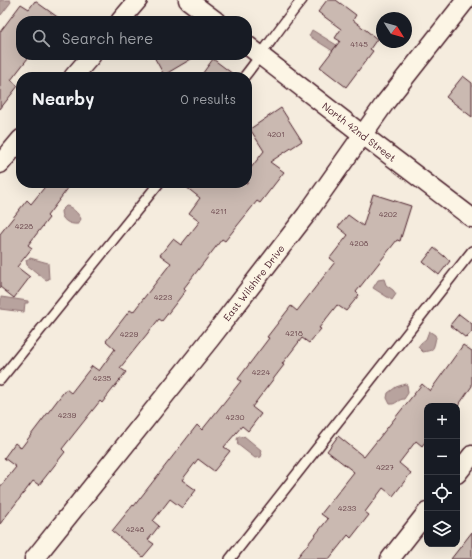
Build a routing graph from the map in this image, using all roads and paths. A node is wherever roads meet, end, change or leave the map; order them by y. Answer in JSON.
{"nodes":[{"id":1,"x":138,"y":0,"type":"edge"},
{"id":2,"x":188,"y":0,"type":"edge"},
{"id":3,"x":302,"y":0,"type":"edge"},
{"id":4,"x":466,"y":0,"type":"edge"},
{"id":5,"x":124,"y":16,"type":"edge"},
{"id":6,"x":209,"y":16,"type":"edge"},
{"id":7,"x":252,"y":49,"type":"edge"},
{"id":8,"x":261,"y":56,"type":"junction"},
{"id":9,"x":88,"y":60,"type":"edge"},
{"id":10,"x":77,"y":72,"type":"edge"},
{"id":11,"x":248,"y":72,"type":"edge"},
{"id":12,"x":363,"y":135,"type":"junction"},
{"id":13,"x":16,"y":145,"type":"edge"},
{"id":14,"x":0,"y":164,"type":"edge"},
{"id":15,"x":155,"y":188,"type":"edge"},
{"id":16,"x":472,"y":218,"type":"edge"},
{"id":17,"x":472,"y":252,"type":"edge"},
{"id":18,"x":0,"y":380,"type":"edge"},
{"id":19,"x":472,"y":455,"type":"edge"},
{"id":20,"x":460,"y":470,"type":"edge"},
{"id":21,"x":424,"y":516,"type":"edge"},
{"id":22,"x":34,"y":559,"type":"edge"},
{"id":23,"x":230,"y":559,"type":"edge"},
{"id":24,"x":390,"y":559,"type":"edge"}],
"edges":[{"from":1,"to":5,"type":"street"},
{"from":2,"to":6,"type":"street"},
{"from":3,"to":8,"type":"lane"},
{"from":4,"to":12,"type":"street","name":"East Wilshire Drive"},
{"from":7,"to":8,"type":"street","name":"North 42nd Street"},
{"from":8,"to":11,"type":"lane"},
{"from":8,"to":12,"type":"street","name":"North 42nd Street"},
{"from":9,"to":10,"type":"street"},
{"from":12,"to":16,"type":"street","name":"North 42nd Street"},
{"from":12,"to":22,"type":"street","name":"East Wilshire Drive"},
{"from":13,"to":14,"type":"street"},
{"from":15,"to":18,"type":"lane"},
{"from":17,"to":23,"type":"lane"},
{"from":19,"to":20,"type":"street"},
{"from":21,"to":24,"type":"street"}]}
